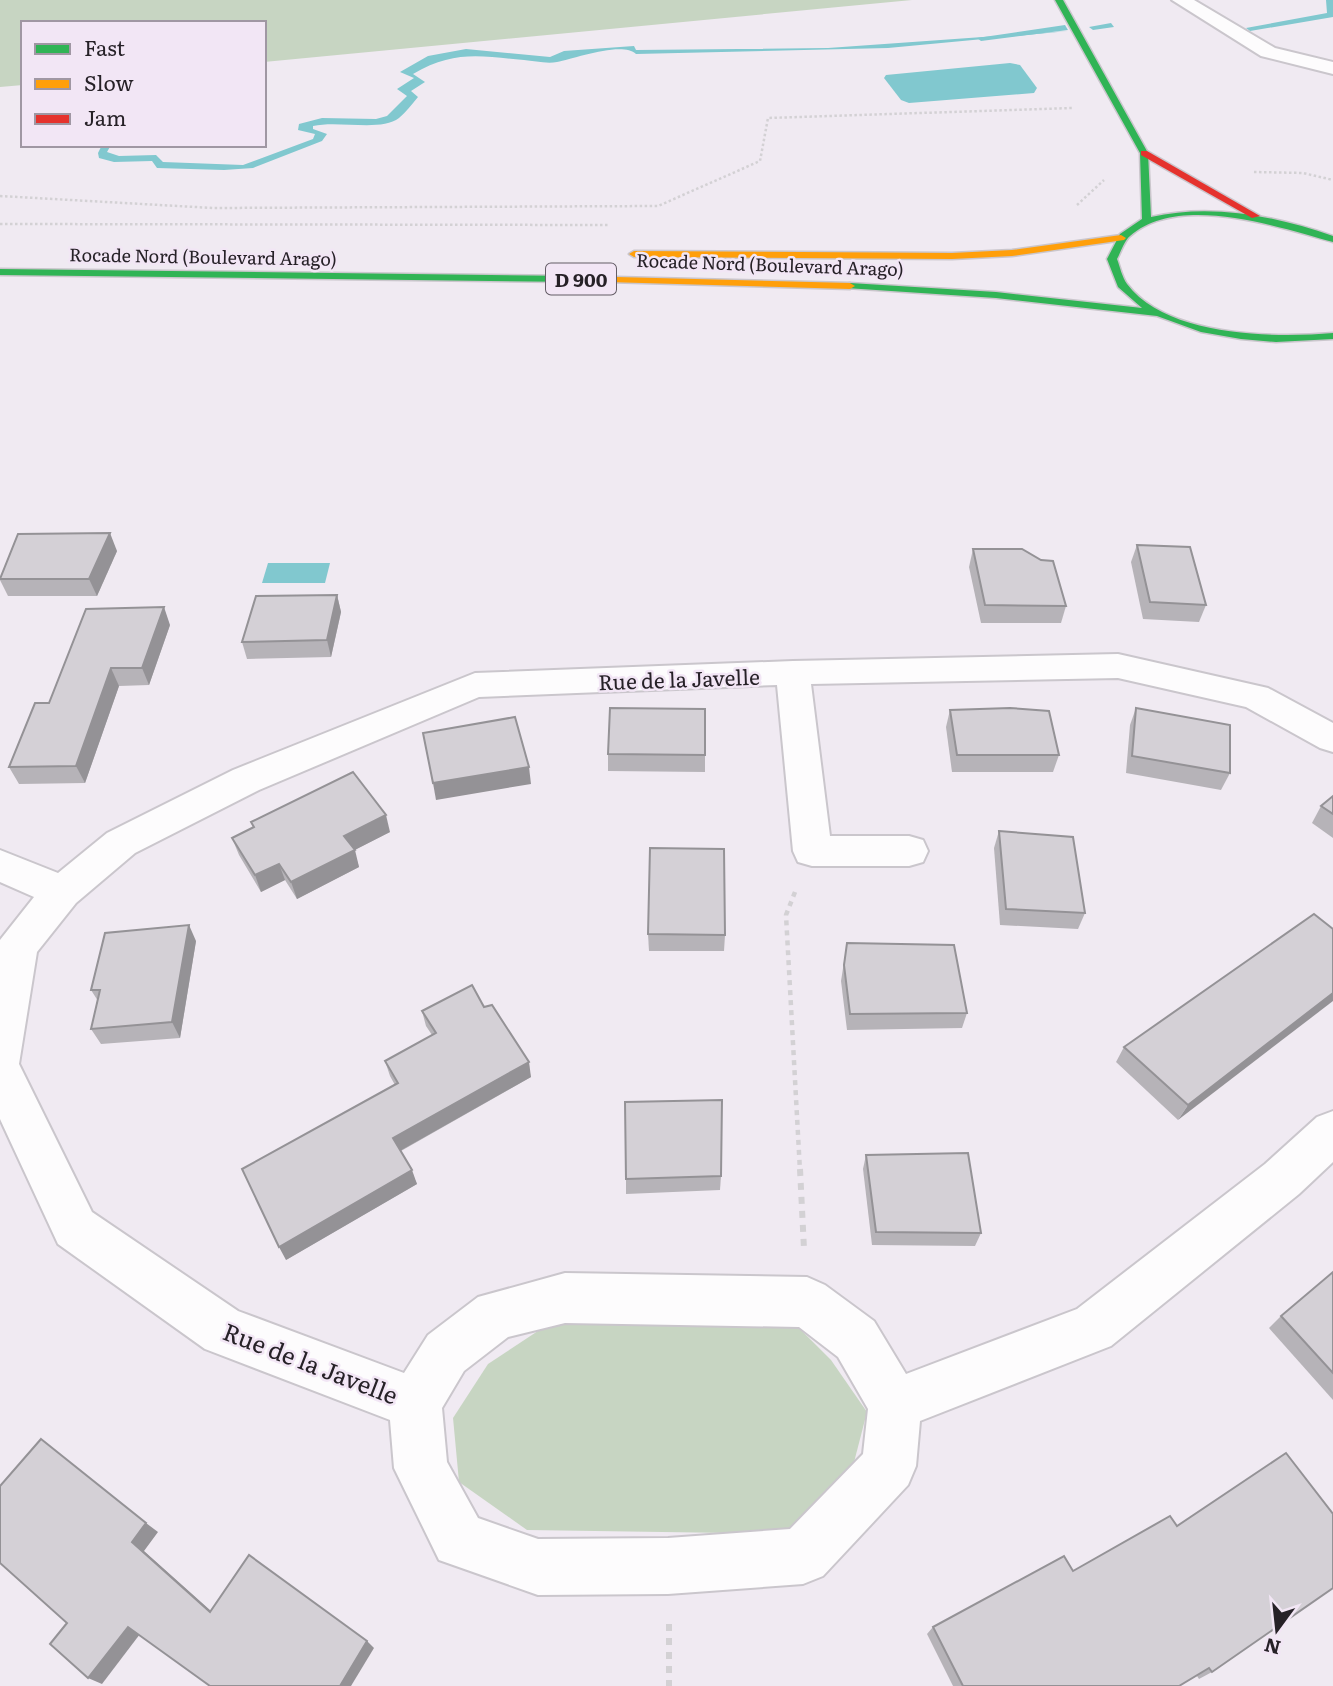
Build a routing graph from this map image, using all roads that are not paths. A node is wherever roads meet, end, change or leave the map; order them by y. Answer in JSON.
{"nodes":[{"id":1,"x":1059,"y":0,"type":"edge"},
{"id":2,"x":1181,"y":0,"type":"edge"},
{"id":3,"x":1268,"y":52,"type":"junction"},
{"id":4,"x":1333,"y":68,"type":"edge"},
{"id":5,"x":1333,"y":86,"type":"edge"},
{"id":6,"x":1144,"y":153,"type":"junction"},
{"id":7,"x":1255,"y":216,"type":"junction"},
{"id":8,"x":1147,"y":222,"type":"junction"},
{"id":9,"x":1330,"y":236,"type":"edge"},
{"id":10,"x":1121,"y":238,"type":"junction"},
{"id":11,"x":623,"y":253,"type":"dead end"},
{"id":12,"x":0,"y":272,"type":"edge"},
{"id":13,"x":1160,"y":313,"type":"junction"},
{"id":14,"x":1328,"y":339,"type":"edge"},
{"id":15,"x":793,"y":673,"type":"junction"},
{"id":16,"x":1333,"y":739,"type":"edge"},
{"id":17,"x":909,"y":851,"type":"dead end"},
{"id":18,"x":0,"y":865,"type":"edge"},
{"id":19,"x":62,"y":892,"type":"junction"},
{"id":20,"x":0,"y":1056,"type":"edge"},
{"id":21,"x":0,"y":1071,"type":"edge"},
{"id":22,"x":1333,"y":1132,"type":"edge"},
{"id":23,"x":415,"y":1403,"type":"junction"},
{"id":24,"x":895,"y":1405,"type":"junction"}],
"edges":[{"from":1,"to":6,"type":"main road"},
{"from":2,"to":3,"type":"street"},
{"from":3,"to":4,"type":"street"},
{"from":3,"to":5,"type":"street"},
{"from":6,"to":7,"type":"main road"},
{"from":6,"to":8,"type":"main road"},
{"from":7,"to":8,"type":"main road"},
{"from":7,"to":9,"type":"main road"},
{"from":8,"to":10,"type":"main road"},
{"from":10,"to":11,"type":"main road","name":"Rocade Nord (Boulevard Arago)","number":"D 900"},
{"from":10,"to":13,"type":"main road"},
{"from":12,"to":13,"type":"main road","name":"Rocade Nord (Boulevard Arago)","number":"D 900"},
{"from":13,"to":14,"type":"main road"},
{"from":15,"to":16,"type":"street","name":"Rue de la Javelle"},
{"from":15,"to":17,"type":"street"},
{"from":15,"to":19,"type":"street","name":"Rue de la Javelle"},
{"from":18,"to":19,"type":"street"},
{"from":19,"to":20,"type":"street","name":"Rue de la Javelle"},
{"from":21,"to":23,"type":"street","name":"Rue de la Javelle"},
{"from":22,"to":24,"type":"street"},
{"from":23,"to":24,"type":"street"},
{"from":23,"to":24,"type":"street"}]}
